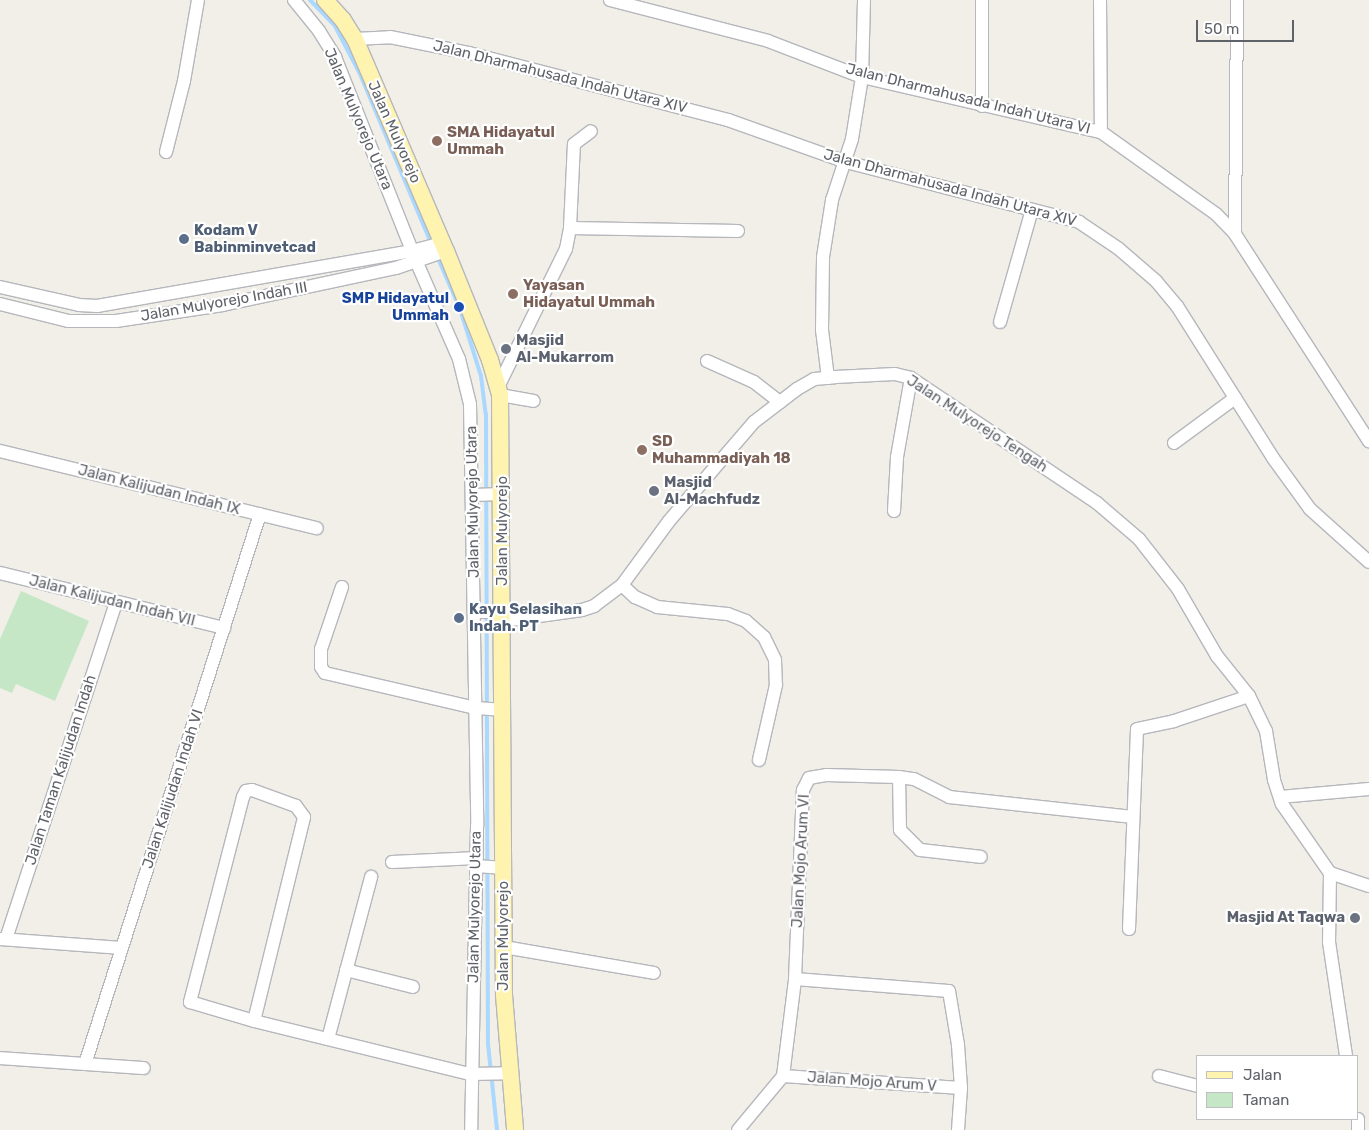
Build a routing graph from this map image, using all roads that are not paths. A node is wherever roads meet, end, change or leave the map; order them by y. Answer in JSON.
{"nodes":[{"id":1,"x":198,"y":0,"type":"edge"},
{"id":2,"x":294,"y":0,"type":"edge"},
{"id":3,"x":325,"y":0,"type":"edge"},
{"id":4,"x":610,"y":0,"type":"edge"},
{"id":5,"x":864,"y":0,"type":"edge"},
{"id":6,"x":982,"y":0,"type":"edge"},
{"id":7,"x":1100,"y":0,"type":"edge"},
{"id":8,"x":1237,"y":0,"type":"edge"},
{"id":9,"x":354,"y":39,"type":"junction"},
{"id":10,"x":862,"y":76,"type":"junction"},
{"id":11,"x":982,"y":106,"type":"junction"},
{"id":12,"x":591,"y":131,"type":"dead end"},
{"id":13,"x":1101,"y":132,"type":"junction"},
{"id":14,"x":166,"y":152,"type":"dead end"},
{"id":15,"x":846,"y":162,"type":"junction"},
{"id":16,"x":1032,"y":210,"type":"junction"},
{"id":17,"x":570,"y":228,"type":"junction"},
{"id":18,"x":738,"y":231,"type":"dead end"},
{"id":19,"x":1236,"y":234,"type":"junction"},
{"id":20,"x":441,"y":248,"type":"junction"},
{"id":21,"x":417,"y":256,"type":"junction"},
{"id":22,"x":218,"y":285,"type":"junction"},
{"id":23,"x":0,"y":286,"type":"edge"},
{"id":24,"x":0,"y":304,"type":"edge"},
{"id":25,"x":222,"y":305,"type":"junction"},
{"id":26,"x":1000,"y":322,"type":"dead end"},
{"id":27,"x":707,"y":361,"type":"dead end"},
{"id":28,"x":828,"y":378,"type":"junction"},
{"id":29,"x":911,"y":378,"type":"junction"},
{"id":30,"x":499,"y":391,"type":"junction"},
{"id":31,"x":1235,"y":398,"type":"junction"},
{"id":32,"x":533,"y":401,"type":"dead end"},
{"id":33,"x":780,"y":402,"type":"junction"},
{"id":34,"x":1369,"y":441,"type":"edge"},
{"id":35,"x":1174,"y":443,"type":"dead end"},
{"id":36,"x":0,"y":451,"type":"edge"},
{"id":37,"x":499,"y":494,"type":"junction"},
{"id":38,"x":476,"y":495,"type":"junction"},
{"id":39,"x":894,"y":510,"type":"dead end"},
{"id":40,"x":260,"y":514,"type":"junction"},
{"id":41,"x":317,"y":528,"type":"dead end"},
{"id":42,"x":1369,"y":562,"type":"edge"},
{"id":43,"x":0,"y":573,"type":"edge"},
{"id":44,"x":622,"y":585,"type":"junction"},
{"id":45,"x":342,"y":587,"type":"dead end"},
{"id":46,"x":116,"y":602,"type":"junction"},
{"id":47,"x":478,"y":612,"type":"junction"},
{"id":48,"x":500,"y":615,"type":"junction"},
{"id":49,"x":224,"y":628,"type":"junction"},
{"id":50,"x":1249,"y":696,"type":"junction"},
{"id":51,"x":478,"y":708,"type":"junction"},
{"id":52,"x":501,"y":709,"type":"junction"},
{"id":53,"x":759,"y":760,"type":"dead end"},
{"id":54,"x":899,"y":777,"type":"junction"},
{"id":55,"x":1369,"y":789,"type":"edge"},
{"id":56,"x":1280,"y":796,"type":"junction"},
{"id":57,"x":1133,"y":817,"type":"junction"},
{"id":58,"x":981,"y":857,"type":"dead end"},
{"id":59,"x":392,"y":862,"type":"dead end"},
{"id":60,"x":487,"y":865,"type":"junction"},
{"id":61,"x":1330,"y":873,"type":"junction"},
{"id":62,"x":371,"y":877,"type":"dead end"},
{"id":63,"x":1369,"y":886,"type":"edge"},
{"id":64,"x":1129,"y":929,"type":"dead end"},
{"id":65,"x":3,"y":939,"type":"edge"},
{"id":66,"x":504,"y":947,"type":"junction"},
{"id":67,"x":122,"y":948,"type":"junction"},
{"id":68,"x":346,"y":970,"type":"junction"},
{"id":69,"x":654,"y":972,"type":"dead end"},
{"id":70,"x":795,"y":979,"type":"junction"},
{"id":71,"x":413,"y":987,"type":"dead end"},
{"id":72,"x":254,"y":1020,"type":"junction"},
{"id":73,"x":328,"y":1039,"type":"junction"},
{"id":74,"x":1346,"y":1055,"type":"edge"},
{"id":75,"x":0,"y":1058,"type":"edge"},
{"id":76,"x":86,"y":1064,"type":"junction"},
{"id":77,"x":144,"y":1068,"type":"dead end"},
{"id":78,"x":503,"y":1073,"type":"junction"},
{"id":79,"x":474,"y":1075,"type":"junction"},
{"id":80,"x":783,"y":1076,"type":"junction"},
{"id":81,"x":1159,"y":1076,"type":"dead end"},
{"id":82,"x":1196,"y":1085,"type":"edge"},
{"id":83,"x":961,"y":1088,"type":"junction"},
{"id":84,"x":471,"y":1130,"type":"edge"},
{"id":85,"x":515,"y":1130,"type":"edge"},
{"id":86,"x":738,"y":1130,"type":"edge"},
{"id":87,"x":958,"y":1130,"type":"edge"}],
"edges":[{"from":1,"to":14,"type":"street"},
{"from":2,"to":21,"type":"street","name":"Jalan Mulyorejo Utara"},
{"from":3,"to":9,"type":"main road","name":"Jalan Mulyorejo"},
{"from":4,"to":10,"type":"street","name":"Jalan Dharmahusada Indah Utara VI"},
{"from":5,"to":10,"type":"street"},
{"from":6,"to":11,"type":"street"},
{"from":7,"to":13,"type":"street"},
{"from":8,"to":19,"type":"street"},
{"from":9,"to":15,"type":"street","name":"Jalan Dharmahusada Indah Utara XIV"},
{"from":9,"to":20,"type":"main road","name":"Jalan Mulyorejo"},
{"from":10,"to":11,"type":"street","name":"Jalan Dharmahusada Indah Utara VI"},
{"from":10,"to":15,"type":"street"},
{"from":11,"to":13,"type":"street","name":"Jalan Dharmahusada Indah Utara VI"},
{"from":12,"to":17,"type":"street"},
{"from":13,"to":19,"type":"street","name":"Jalan Dharmahusada Indah Utara VI"},
{"from":15,"to":16,"type":"street","name":"Jalan Dharmahusada Indah Utara XIV"},
{"from":15,"to":28,"type":"street"},
{"from":16,"to":26,"type":"street"},
{"from":16,"to":31,"type":"street","name":"Jalan Dharmahusada Indah Utara XIV"},
{"from":17,"to":18,"type":"street"},
{"from":17,"to":30,"type":"street"},
{"from":19,"to":34,"type":"street","name":"Jalan Dharmahusada Indah Utara VI"},
{"from":20,"to":21,"type":"street","name":"Jalan Mulyorejo Indah III"},
{"from":20,"to":30,"type":"main road","name":"Jalan Mulyorejo"},
{"from":21,"to":22,"type":"street"},
{"from":21,"to":25,"type":"street","name":"Jalan Mulyorejo Indah III"},
{"from":21,"to":38,"type":"street","name":"Jalan Mulyorejo Utara"},
{"from":22,"to":23,"type":"street"},
{"from":22,"to":25,"type":"street"},
{"from":24,"to":25,"type":"street","name":"Jalan Mulyorejo Indah III"},
{"from":27,"to":33,"type":"street"},
{"from":28,"to":29,"type":"street","name":"Jalan Mulyorejo Tengah"},
{"from":28,"to":33,"type":"street","name":"Jalan Mulyorejo Tengah"},
{"from":29,"to":39,"type":"street"},
{"from":29,"to":50,"type":"street","name":"Jalan Mulyorejo Tengah"},
{"from":30,"to":32,"type":"street"},
{"from":30,"to":37,"type":"main road","name":"Jalan Mulyorejo"},
{"from":31,"to":35,"type":"street"},
{"from":31,"to":42,"type":"street","name":"Jalan Dharmahusada Indah Utara XIV"},
{"from":33,"to":44,"type":"street","name":"Jalan Mulyorejo Tengah"},
{"from":36,"to":40,"type":"street","name":"Jalan Kalijudan Indah IX"},
{"from":37,"to":38,"type":"street"},
{"from":37,"to":48,"type":"main road","name":"Jalan Mulyorejo"},
{"from":38,"to":47,"type":"street","name":"Jalan Mulyorejo Utara"},
{"from":40,"to":41,"type":"street","name":"Jalan Kalijudan Indah IX"},
{"from":40,"to":49,"type":"street","name":"Jalan Kalijudan Indah VI"},
{"from":43,"to":46,"type":"street","name":"Jalan Kalijudan Indah VII"},
{"from":44,"to":48,"type":"street","name":"Jalan Mulyorejo Tengah"},
{"from":44,"to":53,"type":"street"},
{"from":45,"to":51,"type":"street"},
{"from":46,"to":49,"type":"street","name":"Jalan Kalijudan Indah VII"},
{"from":46,"to":65,"type":"street","name":"Jalan Taman Kalijudan Indah"},
{"from":47,"to":48,"type":"street","name":"Jalan Mulyorejo Tengah"},
{"from":47,"to":51,"type":"street","name":"Jalan Mulyorejo Utara"},
{"from":48,"to":52,"type":"main road","name":"Jalan Mulyorejo"},
{"from":49,"to":67,"type":"street","name":"Jalan Kalijudan Indah VI"},
{"from":50,"to":56,"type":"street","name":"Jalan Mulyorejo Tengah"},
{"from":50,"to":57,"type":"street"},
{"from":51,"to":52,"type":"street"},
{"from":51,"to":60,"type":"street","name":"Jalan Mulyorejo Utara"},
{"from":52,"to":60,"type":"main road","name":"Jalan Mulyorejo"},
{"from":54,"to":57,"type":"street","name":"Jalan Mojo Arum VI"},
{"from":54,"to":58,"type":"street"},
{"from":54,"to":70,"type":"street","name":"Jalan Mojo Arum VI"},
{"from":55,"to":56,"type":"street"},
{"from":56,"to":61,"type":"street","name":"Jalan Mulyorejo Tengah"},
{"from":57,"to":64,"type":"street"},
{"from":59,"to":60,"type":"street"},
{"from":60,"to":66,"type":"main road","name":"Jalan Mulyorejo"},
{"from":60,"to":79,"type":"street","name":"Jalan Mulyorejo Utara"},
{"from":61,"to":63,"type":"street"},
{"from":61,"to":74,"type":"street"},
{"from":62,"to":68,"type":"street"},
{"from":65,"to":67,"type":"street"},
{"from":66,"to":69,"type":"street"},
{"from":66,"to":78,"type":"main road","name":"Jalan Mulyorejo"},
{"from":67,"to":76,"type":"street","name":"Jalan Kalijudan Indah VI"},
{"from":68,"to":71,"type":"street"},
{"from":68,"to":73,"type":"street"},
{"from":70,"to":80,"type":"street","name":"Jalan Mojo Arum VI"},
{"from":70,"to":83,"type":"street"},
{"from":72,"to":72,"type":"street"},
{"from":72,"to":73,"type":"street"},
{"from":73,"to":79,"type":"street"},
{"from":75,"to":76,"type":"street"},
{"from":76,"to":77,"type":"street"},
{"from":78,"to":79,"type":"street"},
{"from":78,"to":85,"type":"main road","name":"Jalan Mulyorejo"},
{"from":79,"to":84,"type":"street","name":"Jalan Mulyorejo Utara"},
{"from":80,"to":83,"type":"street","name":"Jalan Mojo Arum V"},
{"from":80,"to":86,"type":"street"},
{"from":81,"to":82,"type":"street"},
{"from":83,"to":87,"type":"street"}]}
